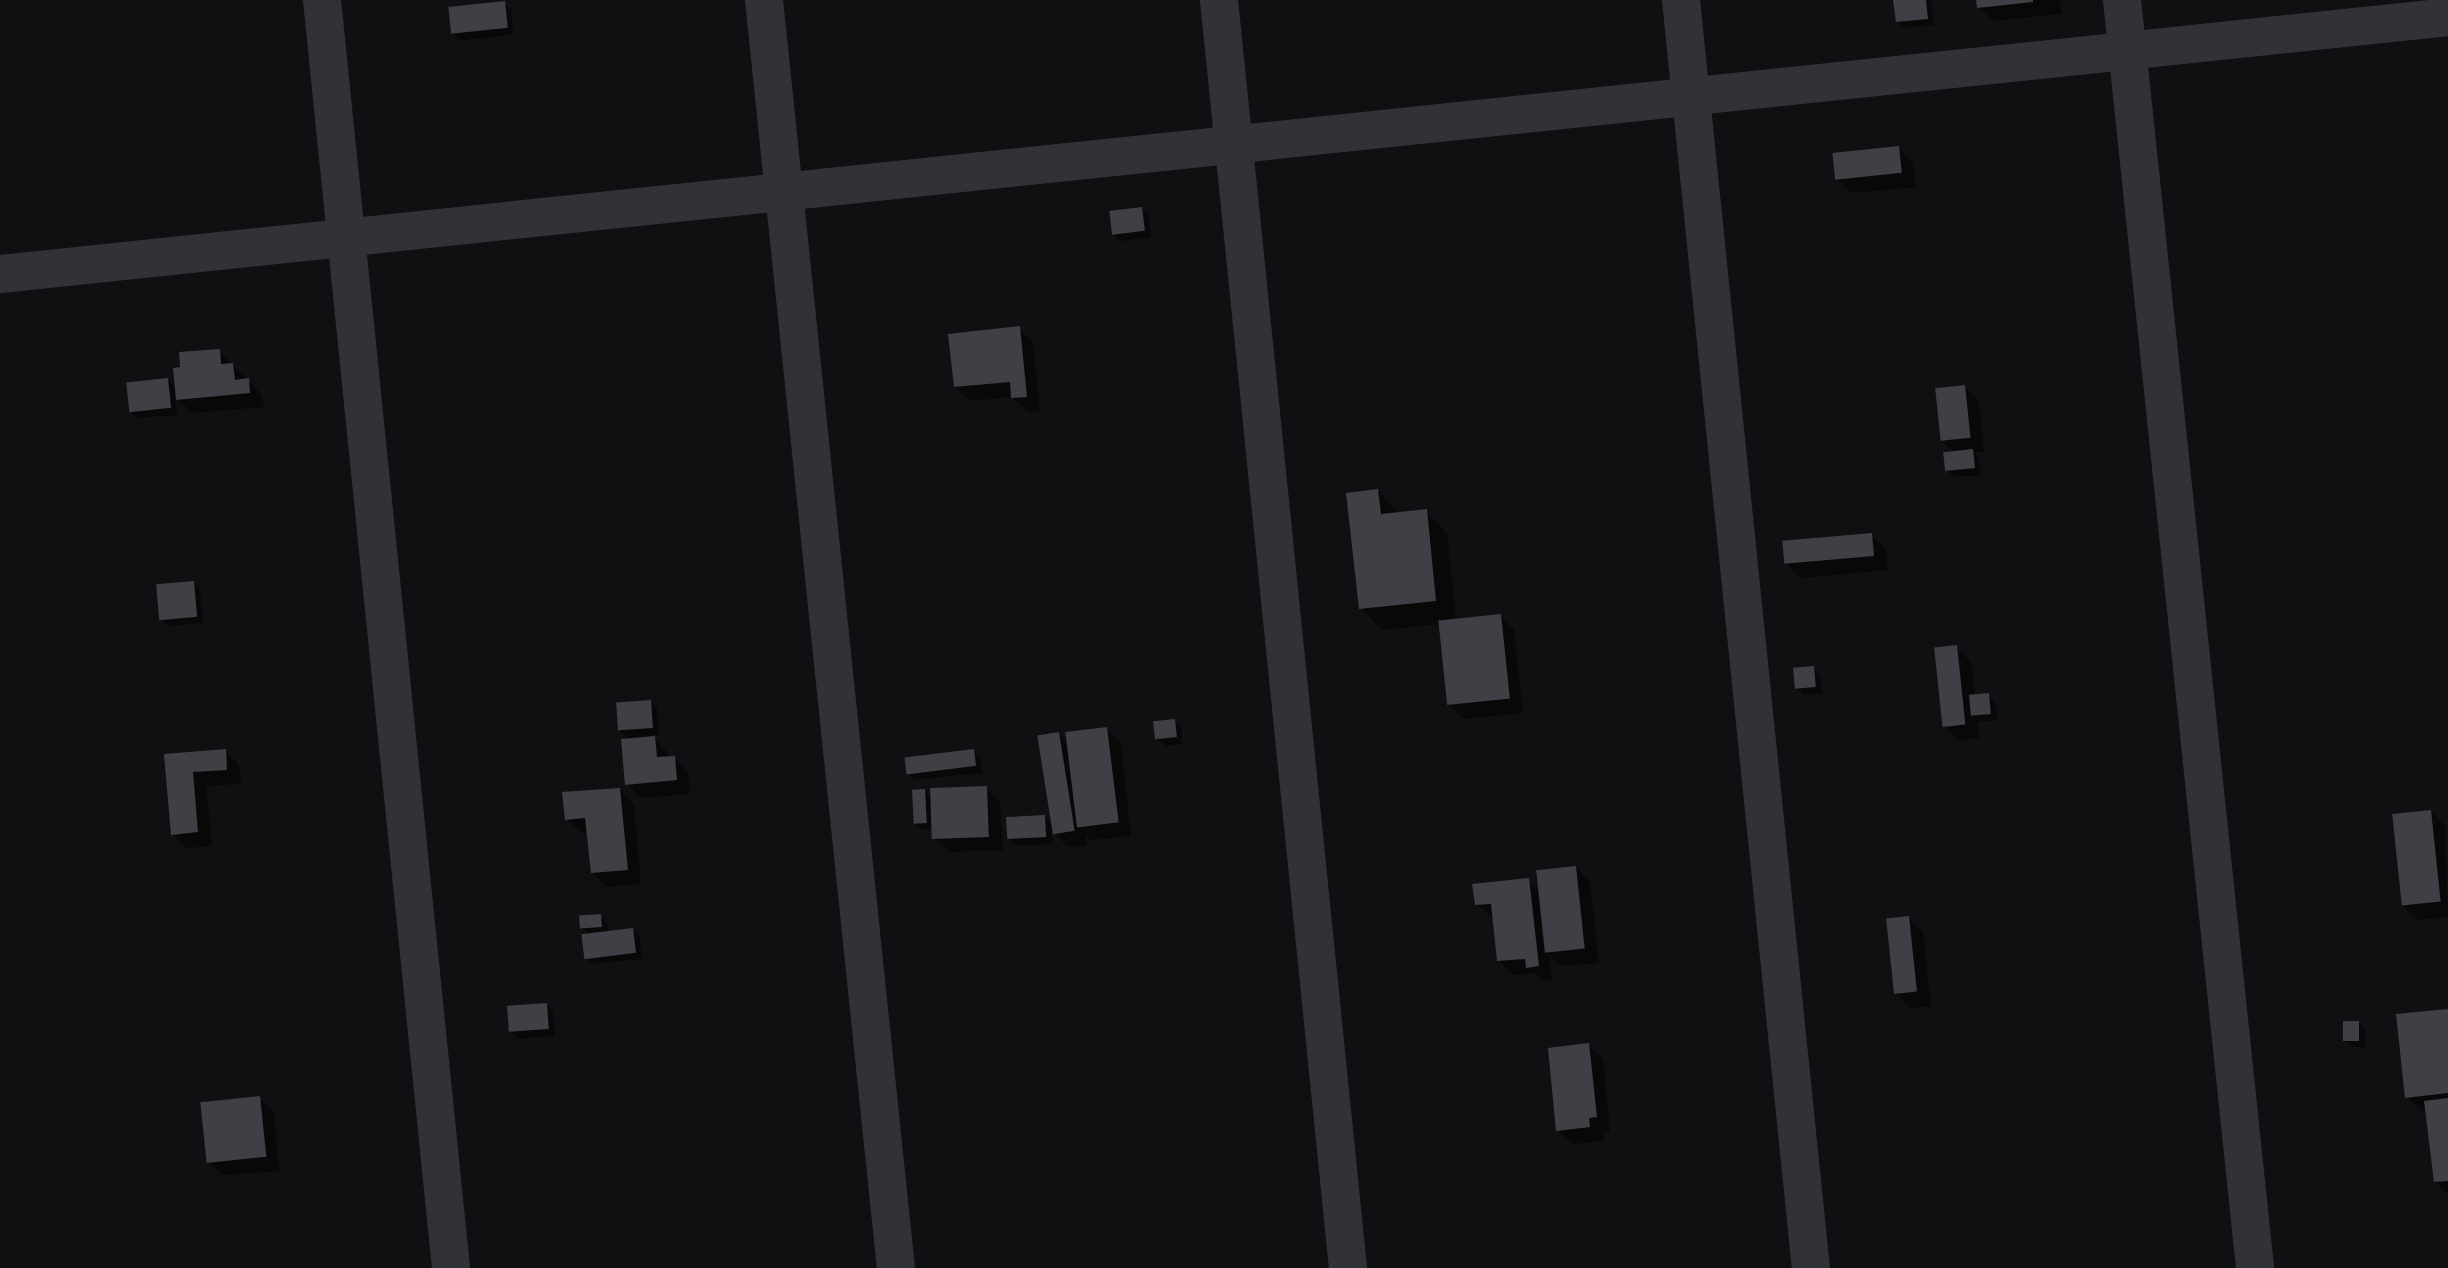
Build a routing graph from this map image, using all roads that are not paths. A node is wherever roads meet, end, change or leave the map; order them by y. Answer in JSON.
{"nodes":[{"id":1,"x":322,"y":0,"type":"edge"},
{"id":2,"x":764,"y":0,"type":"edge"},
{"id":3,"x":1219,"y":0,"type":"edge"},
{"id":4,"x":1681,"y":0,"type":"edge"},
{"id":5,"x":2122,"y":0,"type":"edge"},
{"id":6,"x":2448,"y":17,"type":"edge"},
{"id":7,"x":2128,"y":51,"type":"junction"},
{"id":8,"x":1691,"y":97,"type":"junction"},
{"id":9,"x":1234,"y":144,"type":"junction"},
{"id":10,"x":784,"y":191,"type":"junction"},
{"id":11,"x":346,"y":237,"type":"junction"},
{"id":12,"x":0,"y":274,"type":"edge"},
{"id":13,"x":451,"y":1268,"type":"edge"},
{"id":14,"x":896,"y":1268,"type":"edge"},
{"id":15,"x":1348,"y":1268,"type":"edge"},
{"id":16,"x":1811,"y":1268,"type":"edge"},
{"id":17,"x":2255,"y":1268,"type":"edge"}],
"edges":[{"from":1,"to":11,"type":"street"},
{"from":2,"to":10,"type":"street"},
{"from":3,"to":9,"type":"street"},
{"from":4,"to":8,"type":"street"},
{"from":5,"to":7,"type":"street"},
{"from":6,"to":7,"type":"street"},
{"from":7,"to":8,"type":"street"},
{"from":7,"to":17,"type":"street"},
{"from":8,"to":9,"type":"street"},
{"from":8,"to":16,"type":"street"},
{"from":9,"to":10,"type":"street"},
{"from":9,"to":15,"type":"street"},
{"from":10,"to":11,"type":"street"},
{"from":10,"to":14,"type":"street"},
{"from":11,"to":12,"type":"street"},
{"from":11,"to":13,"type":"street"}]}
